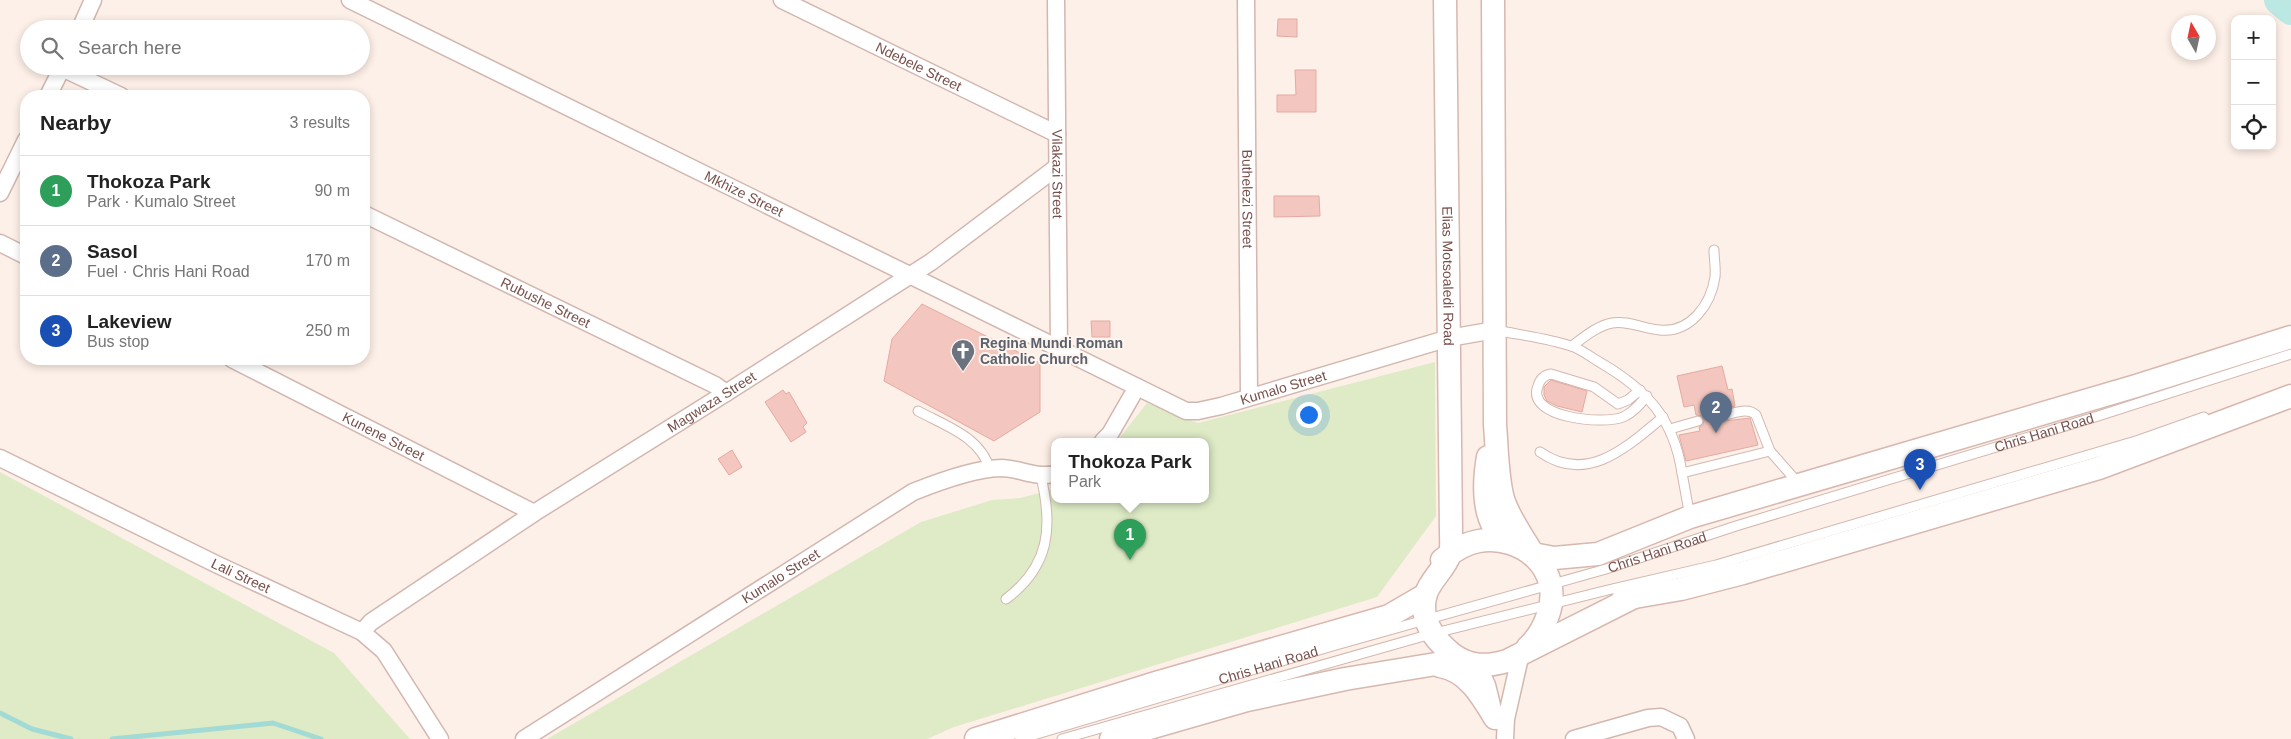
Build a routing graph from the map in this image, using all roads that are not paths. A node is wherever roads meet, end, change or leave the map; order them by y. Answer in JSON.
{"nodes":[{"id":1,"x":93,"y":0,"type":"edge"},
{"id":2,"x":350,"y":0,"type":"edge"},
{"id":3,"x":782,"y":0,"type":"edge"},
{"id":4,"x":1056,"y":0,"type":"edge"},
{"id":5,"x":1246,"y":0,"type":"edge"},
{"id":6,"x":1493,"y":0,"type":"edge"},
{"id":7,"x":1447,"y":1,"type":"edge"},
{"id":8,"x":84,"y":20,"type":"edge"},
{"id":9,"x":58,"y":75,"type":"edge"},
{"id":10,"x":78,"y":75,"type":"edge"},
{"id":11,"x":51,"y":90,"type":"edge"},
{"id":12,"x":109,"y":90,"type":"edge"},
{"id":13,"x":1057,"y":134,"type":"junction"},
{"id":14,"x":20,"y":152,"type":"edge"},
{"id":15,"x":1057,"y":167,"type":"junction"},
{"id":16,"x":0,"y":193,"type":"edge"},
{"id":17,"x":370,"y":217,"type":"edge"},
{"id":18,"x":0,"y":243,"type":"edge"},
{"id":19,"x":1714,"y":250,"type":"dead end"},
{"id":20,"x":20,"y":253,"type":"edge"},
{"id":21,"x":910,"y":274,"type":"junction"},
{"id":22,"x":1495,"y":330,"type":"junction"},
{"id":23,"x":2291,"y":337,"type":"edge"},
{"id":24,"x":1449,"y":338,"type":"junction"},
{"id":25,"x":1572,"y":346,"type":"junction"},
{"id":26,"x":1058,"y":348,"type":"junction"},
{"id":27,"x":2291,"y":354,"type":"edge"},
{"id":28,"x":244,"y":365,"type":"edge"},
{"id":29,"x":1137,"y":387,"type":"junction"},
{"id":30,"x":1643,"y":393,"type":"junction"},
{"id":31,"x":726,"y":394,"type":"junction"},
{"id":32,"x":2291,"y":396,"type":"edge"},
{"id":33,"x":1248,"y":397,"type":"junction"},
{"id":34,"x":918,"y":411,"type":"dead end"},
{"id":35,"x":2211,"y":414,"type":"dead end"},
{"id":36,"x":1725,"y":415,"type":"dead end"},
{"id":37,"x":1663,"y":417,"type":"junction"},
{"id":38,"x":1698,"y":421,"type":"dead end"},
{"id":39,"x":1495,"y":425,"type":"junction"},
{"id":40,"x":1670,"y":429,"type":"junction"},
{"id":41,"x":1106,"y":438,"type":"edge"},
{"id":42,"x":1770,"y":451,"type":"junction"},
{"id":43,"x":1540,"y":452,"type":"dead end"},
{"id":44,"x":0,"y":458,"type":"edge"},
{"id":45,"x":990,"y":470,"type":"junction"},
{"id":46,"x":1682,"y":473,"type":"junction"},
{"id":47,"x":1048,"y":475,"type":"edge"},
{"id":48,"x":1800,"y":484,"type":"junction"},
{"id":49,"x":534,"y":513,"type":"junction"},
{"id":50,"x":1690,"y":517,"type":"junction"},
{"id":51,"x":1507,"y":542,"type":"junction"},
{"id":52,"x":1450,"y":554,"type":"junction"},
{"id":53,"x":1533,"y":554,"type":"junction"},
{"id":54,"x":1426,"y":594,"type":"junction"},
{"id":55,"x":1551,"y":595,"type":"junction"},
{"id":56,"x":1636,"y":596,"type":"junction"},
{"id":57,"x":1006,"y":599,"type":"dead end"},
{"id":58,"x":1353,"y":626,"type":"junction"},
{"id":59,"x":1429,"y":627,"type":"junction"},
{"id":60,"x":1544,"y":628,"type":"junction"},
{"id":61,"x":362,"y":632,"type":"junction"},
{"id":62,"x":1521,"y":653,"type":"junction"},
{"id":63,"x":1469,"y":663,"type":"junction"},
{"id":64,"x":1433,"y":665,"type":"junction"},
{"id":65,"x":1498,"y":728,"type":"edge"},
{"id":66,"x":1683,"y":733,"type":"edge"},
{"id":67,"x":440,"y":739,"type":"edge"},
{"id":68,"x":524,"y":739,"type":"edge"},
{"id":69,"x":976,"y":739,"type":"edge"},
{"id":70,"x":1020,"y":739,"type":"edge"},
{"id":71,"x":1062,"y":739,"type":"edge"},
{"id":72,"x":1111,"y":739,"type":"edge"},
{"id":73,"x":1505,"y":739,"type":"edge"},
{"id":74,"x":1574,"y":739,"type":"edge"}],
"edges":[{"from":1,"to":8,"type":"street"},
{"from":2,"to":21,"type":"street","name":"Mkhize Street"},
{"from":3,"to":13,"type":"street","name":"Ndebele Street"},
{"from":4,"to":13,"type":"street","name":"Vilakazi Street"},
{"from":5,"to":33,"type":"street","name":"Buthelezi Street"},
{"from":6,"to":22,"type":"main road"},
{"from":7,"to":24,"type":"main road","name":"Elias Motsoaledi Road"},
{"from":9,"to":11,"type":"street"},
{"from":10,"to":12,"type":"street"},
{"from":13,"to":15,"type":"street","name":"Vilakazi Street"},
{"from":14,"to":16,"type":"street"},
{"from":15,"to":21,"type":"street","name":"Magwaza Street"},
{"from":15,"to":26,"type":"street","name":"Vilakazi Street"},
{"from":17,"to":31,"type":"street","name":"Rubushe Street"},
{"from":18,"to":20,"type":"street"},
{"from":19,"to":25,"type":"lane"},
{"from":21,"to":26,"type":"street","name":"Mkhize Street"},
{"from":21,"to":31,"type":"street","name":"Magwaza Street"},
{"from":22,"to":24,"type":"street","name":"Kumalo Street"},
{"from":22,"to":25,"type":"lane"},
{"from":22,"to":39,"type":"main road"},
{"from":23,"to":48,"type":"main road","name":"Chris Hani Road"},
{"from":24,"to":33,"type":"street","name":"Kumalo Street"},
{"from":24,"to":52,"type":"main road","name":"Elias Motsoaledi Road"},
{"from":25,"to":30,"type":"lane"},
{"from":26,"to":29,"type":"street","name":"Mkhize Street"},
{"from":27,"to":55,"type":"lane","name":"Chris Hani Road"},
{"from":28,"to":49,"type":"street","name":"Kunene Street"},
{"from":29,"to":33,"type":"street","name":"Kumalo Street"},
{"from":29,"to":41,"type":"street"},
{"from":30,"to":30,"type":"lane"},
{"from":30,"to":37,"type":"lane"},
{"from":31,"to":49,"type":"street","name":"Magwaza Street"},
{"from":32,"to":56,"type":"main road"},
{"from":34,"to":45,"type":"lane"},
{"from":35,"to":55,"type":"lane","name":"Chris Hani Road"},
{"from":36,"to":42,"type":"lane"},
{"from":37,"to":40,"type":"lane"},
{"from":37,"to":43,"type":"lane"},
{"from":38,"to":40,"type":"lane"},
{"from":39,"to":51,"type":"main road"},
{"from":39,"to":53,"type":"main road"},
{"from":40,"to":46,"type":"lane"},
{"from":42,"to":46,"type":"lane"},
{"from":42,"to":48,"type":"lane"},
{"from":44,"to":61,"type":"street","name":"Lali Street"},
{"from":45,"to":47,"type":"street","name":"Kumalo Street"},
{"from":45,"to":68,"type":"street","name":"Kumalo Street"},
{"from":46,"to":50,"type":"lane"},
{"from":47,"to":57,"type":"lane"},
{"from":48,"to":50,"type":"main road","name":"Chris Hani Road"},
{"from":49,"to":61,"type":"street","name":"Magwaza Street"},
{"from":50,"to":53,"type":"main road","name":"Chris Hani Road"},
{"from":51,"to":52,"type":"main road"},
{"from":51,"to":53,"type":"main road"},
{"from":52,"to":54,"type":"main road"},
{"from":52,"to":58,"type":"main road"},
{"from":53,"to":55,"type":"main road"},
{"from":54,"to":58,"type":"main road","name":"Chris Hani Road"},
{"from":54,"to":59,"type":"main road"},
{"from":55,"to":59,"type":"lane","name":"Chris Hani Road"},
{"from":55,"to":59,"type":"lane","name":"Chris Hani Road"},
{"from":55,"to":60,"type":"main road"},
{"from":56,"to":60,"type":"main road"},
{"from":56,"to":62,"type":"main road"},
{"from":58,"to":69,"type":"main road","name":"Chris Hani Road"},
{"from":59,"to":63,"type":"main road"},
{"from":59,"to":70,"type":"lane","name":"Chris Hani Road"},
{"from":59,"to":71,"type":"lane","name":"Chris Hani Road"},
{"from":60,"to":62,"type":"main road"},
{"from":61,"to":67,"type":"street","name":"Lali Street"},
{"from":62,"to":63,"type":"main road"},
{"from":62,"to":73,"type":"street"},
{"from":63,"to":64,"type":"main road","name":"Chris Hani Road"},
{"from":63,"to":65,"type":"street"},
{"from":64,"to":65,"type":"main road"},
{"from":64,"to":72,"type":"main road","name":"Chris Hani Road"},
{"from":66,"to":74,"type":"street"}]}
